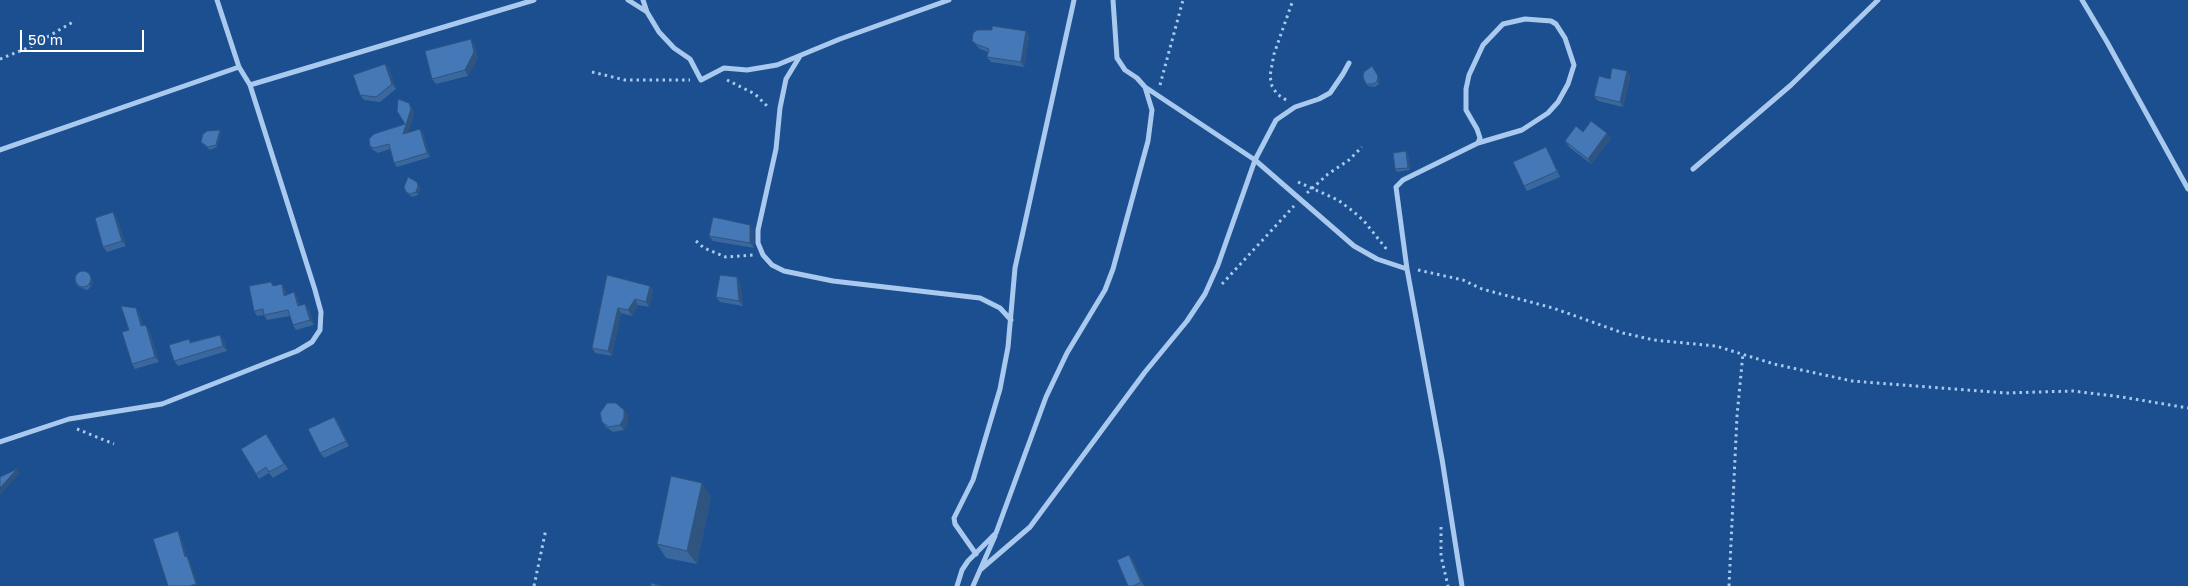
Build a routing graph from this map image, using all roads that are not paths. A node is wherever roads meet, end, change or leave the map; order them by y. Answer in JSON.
{"nodes":[{"id":1,"x":216,"y":0,"type":"edge"},
{"id":2,"x":534,"y":0,"type":"edge"},
{"id":3,"x":628,"y":0,"type":"edge"},
{"id":4,"x":643,"y":0,"type":"edge"},
{"id":5,"x":949,"y":0,"type":"edge"},
{"id":6,"x":1074,"y":0,"type":"edge"},
{"id":7,"x":1113,"y":0,"type":"edge"},
{"id":8,"x":1878,"y":0,"type":"edge"},
{"id":9,"x":2082,"y":0,"type":"edge"},
{"id":10,"x":647,"y":12,"type":"junction"},
{"id":11,"x":800,"y":56,"type":"junction"},
{"id":12,"x":1349,"y":63,"type":"dead end"},
{"id":13,"x":239,"y":67,"type":"junction"},
{"id":14,"x":250,"y":85,"type":"junction"},
{"id":15,"x":1145,"y":88,"type":"junction"},
{"id":16,"x":1478,"y":143,"type":"junction"},
{"id":17,"x":0,"y":150,"type":"edge"},
{"id":18,"x":1255,"y":160,"type":"junction"},
{"id":19,"x":1693,"y":169,"type":"dead end"},
{"id":20,"x":2188,"y":189,"type":"edge"},
{"id":21,"x":1407,"y":269,"type":"junction"},
{"id":22,"x":1011,"y":320,"type":"junction"},
{"id":23,"x":0,"y":442,"type":"edge"},
{"id":24,"x":996,"y":533,"type":"junction"},
{"id":25,"x":976,"y":554,"type":"junction"},
{"id":26,"x":980,"y":570,"type":"junction"},
{"id":27,"x":957,"y":586,"type":"edge"},
{"id":28,"x":973,"y":586,"type":"edge"},
{"id":29,"x":1462,"y":586,"type":"edge"}],
"edges":[{"from":1,"to":13,"type":"street"},
{"from":2,"to":14,"type":"street"},
{"from":3,"to":10,"type":"street"},
{"from":4,"to":10,"type":"street"},
{"from":5,"to":11,"type":"street"},
{"from":6,"to":22,"type":"street"},
{"from":7,"to":15,"type":"street"},
{"from":8,"to":19,"type":"street"},
{"from":9,"to":20,"type":"street"},
{"from":10,"to":11,"type":"street"},
{"from":11,"to":22,"type":"street"},
{"from":12,"to":18,"type":"street"},
{"from":13,"to":14,"type":"street"},
{"from":13,"to":17,"type":"street"},
{"from":14,"to":23,"type":"street"},
{"from":15,"to":18,"type":"street"},
{"from":15,"to":24,"type":"street"},
{"from":16,"to":16,"type":"street"},
{"from":16,"to":21,"type":"street"},
{"from":18,"to":21,"type":"street"},
{"from":18,"to":26,"type":"street"},
{"from":21,"to":29,"type":"street"},
{"from":22,"to":25,"type":"street"},
{"from":24,"to":25,"type":"street"},
{"from":24,"to":26,"type":"street"},
{"from":25,"to":27,"type":"street"},
{"from":26,"to":28,"type":"street"}]}
